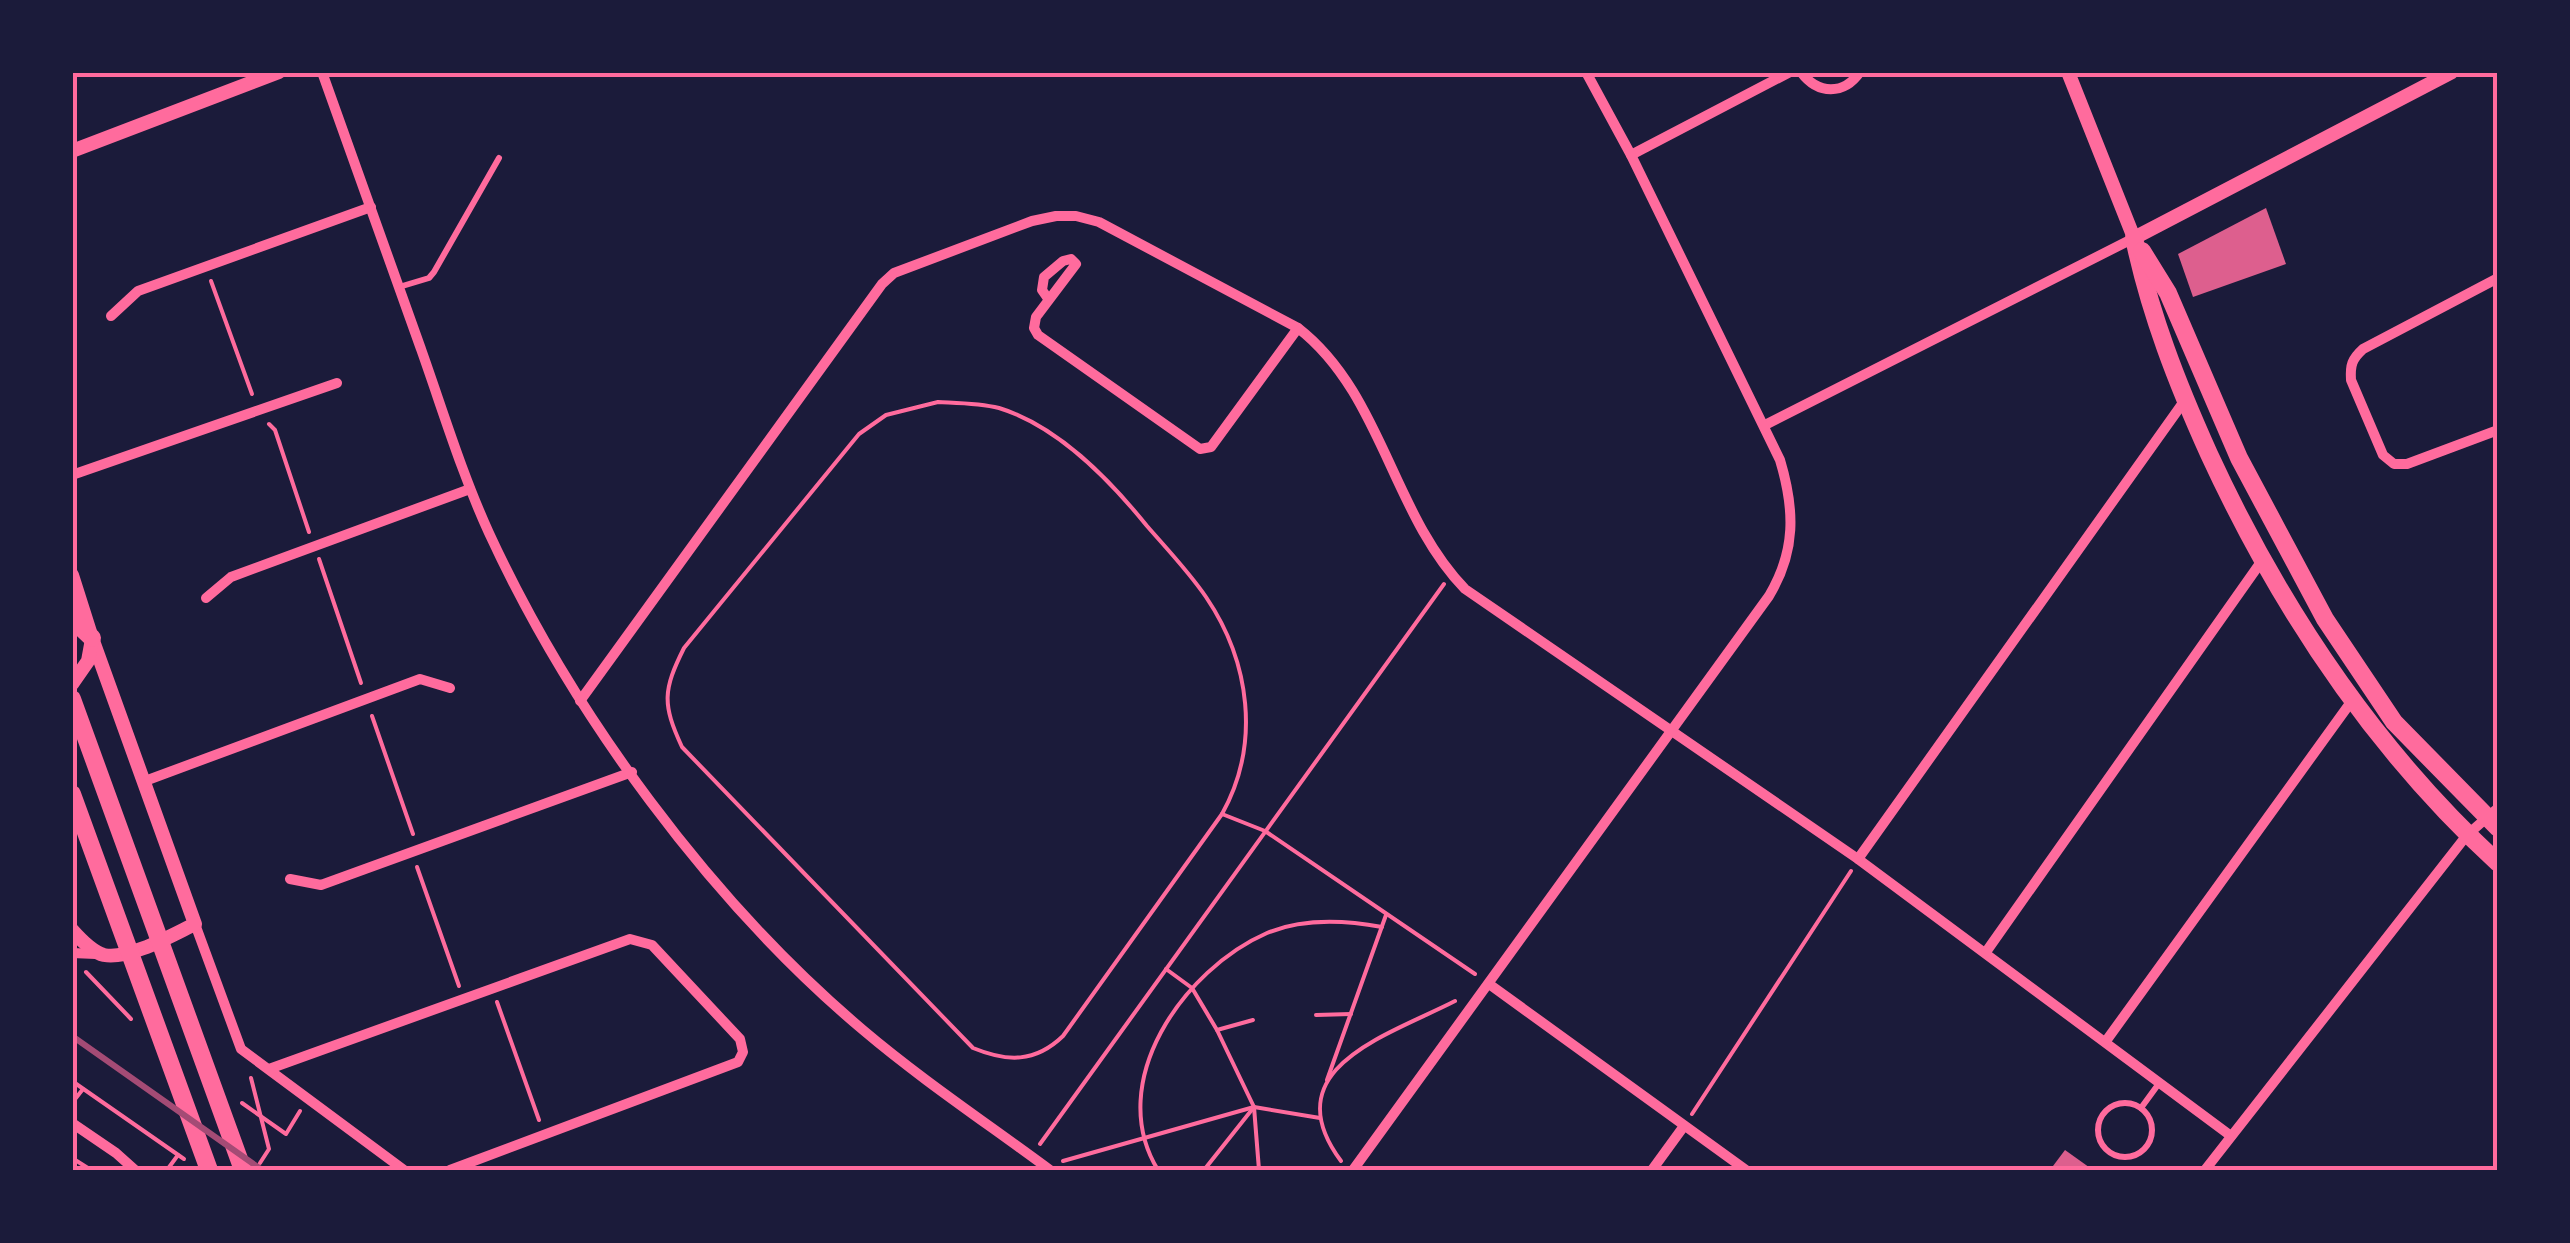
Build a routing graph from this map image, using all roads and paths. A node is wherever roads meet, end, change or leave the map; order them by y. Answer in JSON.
{"nodes":[{"id":1,"x":278,"y":72,"type":"edge"},
{"id":2,"x":322,"y":72,"type":"edge"},
{"id":3,"x":1586,"y":72,"type":"edge"},
{"id":4,"x":1790,"y":72,"type":"edge"},
{"id":5,"x":1801,"y":72,"type":"edge"},
{"id":6,"x":1860,"y":72,"type":"edge"},
{"id":7,"x":2068,"y":72,"type":"edge"},
{"id":8,"x":2452,"y":72,"type":"edge"},
{"id":9,"x":72,"y":151,"type":"edge"},
{"id":10,"x":1631,"y":155,"type":"junction"},
{"id":11,"x":499,"y":158,"type":"dead end"},
{"id":12,"x":370,"y":206,"type":"junction"},
{"id":13,"x":2134,"y":238,"type":"junction"},
{"id":14,"x":205,"y":264,"type":"junction"},
{"id":15,"x":2498,"y":278,"type":"edge"},
{"id":16,"x":399,"y":287,"type":"junction"},
{"id":17,"x":1050,"y":300,"type":"dead end"},
{"id":18,"x":110,"y":316,"type":"dead end"},
{"id":19,"x":1298,"y":328,"type":"junction"},
{"id":20,"x":337,"y":383,"type":"dead end"},
{"id":21,"x":2185,"y":400,"type":"junction"},
{"id":22,"x":258,"y":411,"type":"junction"},
{"id":23,"x":1765,"y":425,"type":"junction"},
{"id":24,"x":2498,"y":430,"type":"edge"},
{"id":25,"x":72,"y":475,"type":"edge"},
{"id":26,"x":470,"y":489,"type":"junction"},
{"id":27,"x":314,"y":546,"type":"junction"},
{"id":28,"x":2261,"y":562,"type":"junction"},
{"id":29,"x":1451,"y":574,"type":"junction"},
{"id":30,"x":72,"y":575,"type":"edge"},
{"id":31,"x":206,"y":598,"type":"dead end"},
{"id":32,"x":72,"y":620,"type":"edge"},
{"id":33,"x":92,"y":638,"type":"junction"},
{"id":34,"x":72,"y":684,"type":"edge"},
{"id":35,"x":450,"y":688,"type":"dead end"},
{"id":36,"x":366,"y":698,"type":"junction"},
{"id":37,"x":72,"y":699,"type":"edge"},
{"id":38,"x":580,"y":701,"type":"junction"},
{"id":39,"x":2351,"y":702,"type":"junction"},
{"id":40,"x":1673,"y":729,"type":"junction"},
{"id":41,"x":632,"y":772,"type":"junction"},
{"id":42,"x":145,"y":780,"type":"junction"},
{"id":43,"x":72,"y":794,"type":"edge"},
{"id":44,"x":1222,"y":814,"type":"junction"},
{"id":45,"x":2493,"y":818,"type":"edge"},
{"id":46,"x":1266,"y":831,"type":"junction"},
{"id":47,"x":2467,"y":835,"type":"junction"},
{"id":48,"x":412,"y":852,"type":"junction"},
{"id":49,"x":1858,"y":859,"type":"junction"},
{"id":50,"x":2498,"y":863,"type":"edge"},
{"id":51,"x":290,"y":878,"type":"dead end"},
{"id":52,"x":1386,"y":914,"type":"junction"},
{"id":53,"x":196,"y":924,"type":"junction"},
{"id":54,"x":1382,"y":928,"type":"junction"},
{"id":55,"x":72,"y":930,"type":"edge"},
{"id":56,"x":1986,"y":952,"type":"junction"},
{"id":57,"x":72,"y":953,"type":"edge"},
{"id":58,"x":104,"y":955,"type":"junction"},
{"id":59,"x":1166,"y":969,"type":"junction"},
{"id":60,"x":1488,"y":984,"type":"junction"},
{"id":61,"x":1192,"y":988,"type":"junction"},
{"id":62,"x":492,"y":990,"type":"junction"},
{"id":63,"x":464,"y":1000,"type":"junction"},
{"id":64,"x":1458,"y":1000,"type":"dead end"},
{"id":65,"x":1316,"y":1014,"type":"dead end"},
{"id":66,"x":1351,"y":1014,"type":"junction"},
{"id":67,"x":1253,"y":1020,"type":"dead end"},
{"id":68,"x":1217,"y":1030,"type":"junction"},
{"id":69,"x":2106,"y":1041,"type":"junction"},
{"id":70,"x":241,"y":1049,"type":"junction"},
{"id":71,"x":269,"y":1069,"type":"junction"},
{"id":72,"x":72,"y":1081,"type":"edge"},
{"id":73,"x":2160,"y":1082,"type":"junction"},
{"id":74,"x":82,"y":1088,"type":"junction"},
{"id":75,"x":1324,"y":1089,"type":"junction"},
{"id":76,"x":72,"y":1103,"type":"edge"},
{"id":77,"x":1254,"y":1107,"type":"junction"},
{"id":78,"x":2140,"y":1108,"type":"junction"},
{"id":79,"x":1320,"y":1118,"type":"junction"},
{"id":80,"x":72,"y":1124,"type":"edge"},
{"id":81,"x":1684,"y":1126,"type":"junction"},
{"id":82,"x":544,"y":1134,"type":"junction"},
{"id":83,"x":2231,"y":1136,"type":"junction"},
{"id":84,"x":1144,"y":1138,"type":"junction"},
{"id":85,"x":178,"y":1155,"type":"junction"},
{"id":86,"x":1031,"y":1156,"type":"junction"},
{"id":87,"x":72,"y":1158,"type":"edge"},
{"id":88,"x":189,"y":1163,"type":"dead end"},
{"id":89,"x":1047,"y":1168,"type":"edge"},
{"id":90,"x":91,"y":1170,"type":"edge"},
{"id":91,"x":135,"y":1170,"type":"edge"},
{"id":92,"x":166,"y":1170,"type":"edge"},
{"id":93,"x":210,"y":1170,"type":"edge"},
{"id":94,"x":243,"y":1170,"type":"edge"},
{"id":95,"x":255,"y":1170,"type":"edge"},
{"id":96,"x":404,"y":1170,"type":"edge"},
{"id":97,"x":450,"y":1170,"type":"edge"},
{"id":98,"x":1022,"y":1170,"type":"edge"},
{"id":99,"x":1158,"y":1170,"type":"edge"},
{"id":100,"x":1204,"y":1170,"type":"edge"},
{"id":101,"x":1260,"y":1170,"type":"edge"},
{"id":102,"x":1354,"y":1170,"type":"edge"},
{"id":103,"x":1652,"y":1170,"type":"edge"},
{"id":104,"x":1746,"y":1170,"type":"edge"},
{"id":105,"x":2204,"y":1170,"type":"edge"}],
"edges":[{"from":1,"to":9,"type":"street"},
{"from":2,"to":12,"type":"street"},
{"from":3,"to":10,"type":"street"},
{"from":4,"to":10,"type":"street"},
{"from":5,"to":6,"type":"street"},
{"from":7,"to":13,"type":"street"},
{"from":8,"to":13,"type":"street"},
{"from":10,"to":23,"type":"street"},
{"from":11,"to":16,"type":"lane"},
{"from":12,"to":14,"type":"street"},
{"from":12,"to":16,"type":"street"},
{"from":13,"to":21,"type":"main road"},
{"from":13,"to":23,"type":"street"},
{"from":13,"to":45,"type":"main road"},
{"from":14,"to":18,"type":"street"},
{"from":14,"to":22,"type":"path"},
{"from":15,"to":24,"type":"street"},
{"from":16,"to":26,"type":"street"},
{"from":17,"to":19,"type":"street"},
{"from":19,"to":29,"type":"street"},
{"from":19,"to":38,"type":"street"},
{"from":20,"to":22,"type":"street"},
{"from":21,"to":28,"type":"main road"},
{"from":21,"to":49,"type":"street"},
{"from":22,"to":25,"type":"street"},
{"from":22,"to":27,"type":"path"},
{"from":23,"to":40,"type":"street"},
{"from":26,"to":27,"type":"street"},
{"from":26,"to":38,"type":"street"},
{"from":27,"to":31,"type":"street"},
{"from":27,"to":36,"type":"path"},
{"from":28,"to":39,"type":"main road"},
{"from":28,"to":56,"type":"street"},
{"from":29,"to":40,"type":"street"},
{"from":29,"to":46,"type":"path"},
{"from":30,"to":33,"type":"street"},
{"from":32,"to":33,"type":"main road"},
{"from":33,"to":34,"type":"street"},
{"from":33,"to":42,"type":"street"},
{"from":35,"to":36,"type":"street"},
{"from":36,"to":42,"type":"street"},
{"from":36,"to":48,"type":"path"},
{"from":37,"to":94,"type":"main road"},
{"from":38,"to":41,"type":"street"},
{"from":39,"to":47,"type":"main road"},
{"from":39,"to":69,"type":"street"},
{"from":40,"to":49,"type":"street"},
{"from":40,"to":60,"type":"street"},
{"from":41,"to":48,"type":"street"},
{"from":41,"to":86,"type":"street"},
{"from":42,"to":53,"type":"street"},
{"from":43,"to":93,"type":"main road"},
{"from":44,"to":44,"type":"path"},
{"from":44,"to":46,"type":"path"},
{"from":45,"to":47,"type":"street"},
{"from":46,"to":52,"type":"path"},
{"from":46,"to":59,"type":"path"},
{"from":47,"to":50,"type":"main road"},
{"from":47,"to":83,"type":"street"},
{"from":48,"to":51,"type":"street"},
{"from":48,"to":63,"type":"path"},
{"from":49,"to":56,"type":"street"},
{"from":49,"to":81,"type":"path"},
{"from":52,"to":54,"type":"path"},
{"from":52,"to":60,"type":"path"},
{"from":53,"to":58,"type":"street"},
{"from":53,"to":70,"type":"street"},
{"from":54,"to":61,"type":"path"},
{"from":54,"to":66,"type":"path"},
{"from":55,"to":58,"type":"street"},
{"from":56,"to":69,"type":"street"},
{"from":57,"to":58,"type":"street"},
{"from":59,"to":61,"type":"path"},
{"from":59,"to":86,"type":"path"},
{"from":60,"to":81,"type":"street"},
{"from":60,"to":102,"type":"street"},
{"from":61,"to":68,"type":"path"},
{"from":61,"to":84,"type":"path"},
{"from":62,"to":63,"type":"street"},
{"from":62,"to":82,"type":"path"},
{"from":62,"to":82,"type":"street"},
{"from":63,"to":71,"type":"street"},
{"from":64,"to":75,"type":"path"},
{"from":65,"to":66,"type":"path"},
{"from":66,"to":75,"type":"path"},
{"from":67,"to":68,"type":"path"},
{"from":68,"to":77,"type":"path"},
{"from":69,"to":73,"type":"street"},
{"from":70,"to":71,"type":"street"},
{"from":70,"to":95,"type":"path"},
{"from":71,"to":96,"type":"street"},
{"from":72,"to":74,"type":"path"},
{"from":73,"to":78,"type":"lane"},
{"from":73,"to":83,"type":"street"},
{"from":74,"to":76,"type":"path"},
{"from":74,"to":85,"type":"path"},
{"from":75,"to":79,"type":"path"},
{"from":77,"to":79,"type":"path"},
{"from":77,"to":84,"type":"path"},
{"from":77,"to":100,"type":"path"},
{"from":77,"to":101,"type":"path"},
{"from":78,"to":78,"type":"lane"},
{"from":79,"to":102,"type":"path"},
{"from":80,"to":91,"type":"street"},
{"from":81,"to":103,"type":"street"},
{"from":81,"to":104,"type":"street"},
{"from":82,"to":97,"type":"street"},
{"from":83,"to":105,"type":"street"},
{"from":84,"to":89,"type":"path"},
{"from":84,"to":99,"type":"path"},
{"from":85,"to":88,"type":"path"},
{"from":85,"to":92,"type":"path"},
{"from":86,"to":89,"type":"street"},
{"from":86,"to":98,"type":"street"},
{"from":87,"to":90,"type":"path"}]}
